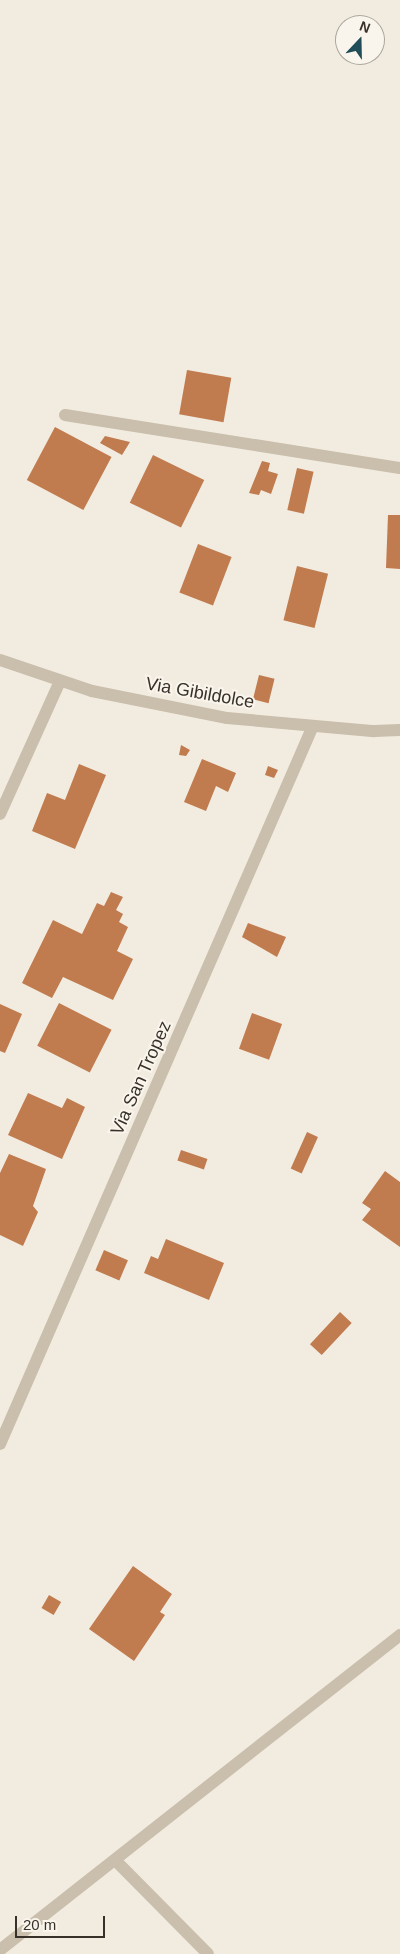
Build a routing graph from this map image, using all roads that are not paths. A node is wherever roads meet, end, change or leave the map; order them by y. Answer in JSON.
{"nodes":[{"id":1,"x":65,"y":415,"type":"dead end"},
{"id":2,"x":400,"y":468,"type":"edge"},
{"id":3,"x":0,"y":660,"type":"edge"},
{"id":4,"x":60,"y":680,"type":"junction"},
{"id":5,"x":313,"y":726,"type":"junction"},
{"id":6,"x":400,"y":730,"type":"edge"},
{"id":7,"x":0,"y":814,"type":"edge"},
{"id":8,"x":0,"y":1444,"type":"edge"},
{"id":9,"x":400,"y":1635,"type":"edge"},
{"id":10,"x":115,"y":1860,"type":"junction"},
{"id":11,"x":0,"y":1950,"type":"edge"},
{"id":12,"x":208,"y":1954,"type":"edge"}],
"edges":[{"from":1,"to":2,"type":"street"},
{"from":3,"to":4,"type":"street","name":"Via Gibildolce"},
{"from":4,"to":5,"type":"street","name":"Via Gibildolce"},
{"from":4,"to":7,"type":"street"},
{"from":5,"to":6,"type":"street","name":"Via Gibildolce"},
{"from":5,"to":8,"type":"street","name":"Via San Tropez"},
{"from":9,"to":10,"type":"street"},
{"from":10,"to":11,"type":"street"},
{"from":10,"to":12,"type":"street"}]}
